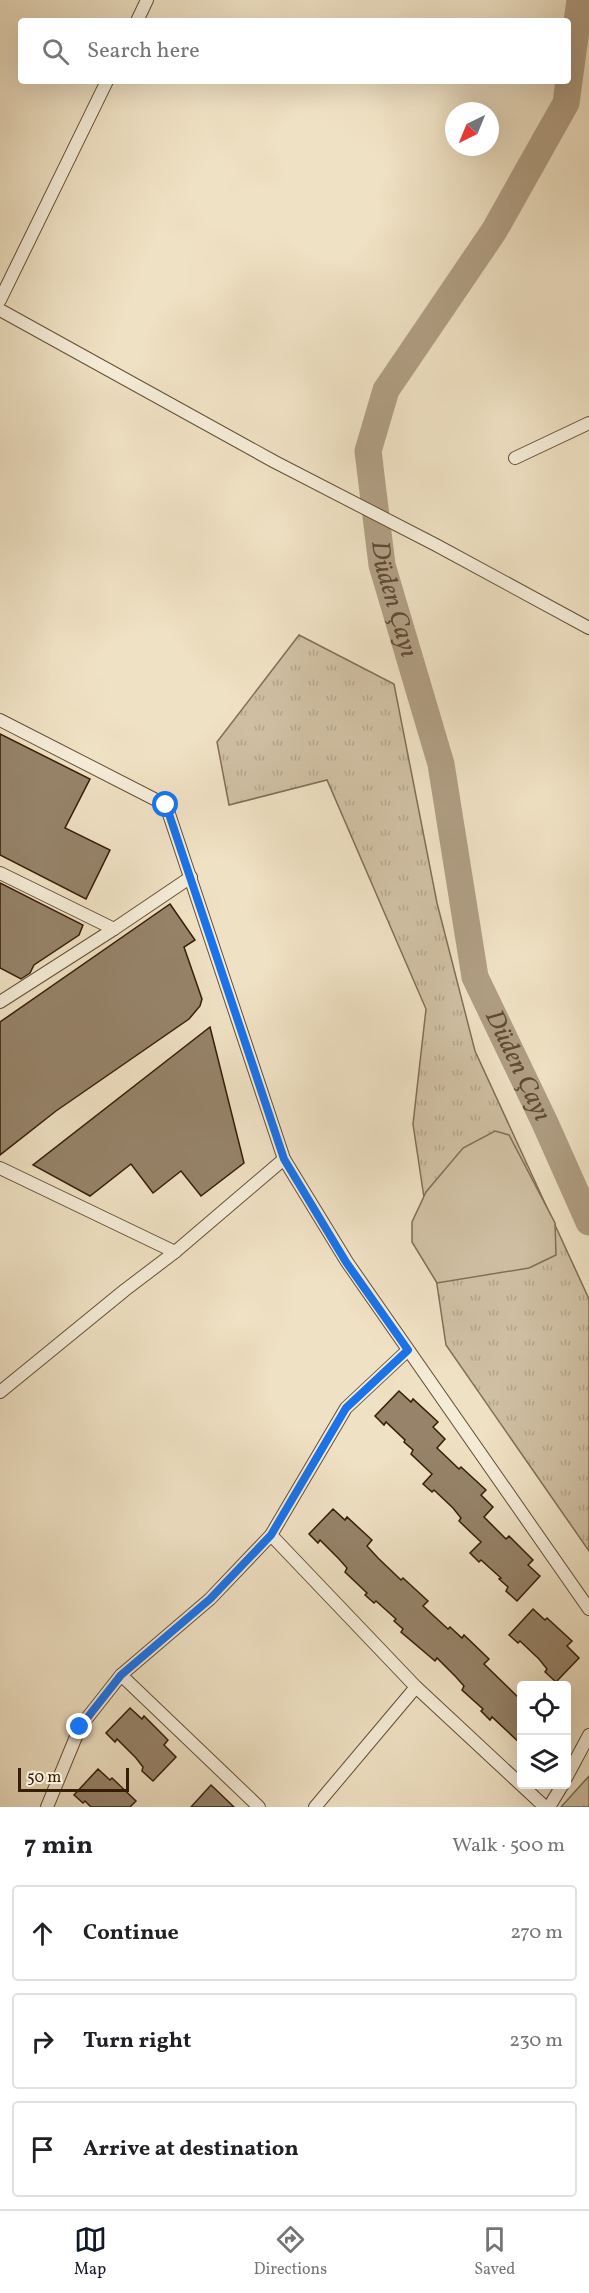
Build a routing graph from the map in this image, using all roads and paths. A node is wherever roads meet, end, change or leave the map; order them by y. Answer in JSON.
{"nodes":[{"id":1,"x":147,"y":0,"type":"edge"},
{"id":2,"x":138,"y":18,"type":"edge"},
{"id":3,"x":106,"y":84,"type":"edge"},
{"id":4,"x":0,"y":300,"type":"edge"},
{"id":5,"x":0,"y":310,"type":"edge"},
{"id":6,"x":589,"y":423,"type":"edge"},
{"id":7,"x":515,"y":458,"type":"dead end"},
{"id":8,"x":589,"y":628,"type":"edge"},
{"id":9,"x":0,"y":720,"type":"edge"},
{"id":10,"x":0,"y":873,"type":"edge"},
{"id":11,"x":191,"y":877,"type":"junction"},
{"id":12,"x":114,"y":929,"type":"junction"},
{"id":13,"x":0,"y":1002,"type":"edge"},
{"id":14,"x":284,"y":1159,"type":"junction"},
{"id":15,"x":0,"y":1168,"type":"edge"},
{"id":16,"x":175,"y":1252,"type":"junction"},
{"id":17,"x":408,"y":1350,"type":"junction"},
{"id":18,"x":0,"y":1392,"type":"edge"},
{"id":19,"x":271,"y":1535,"type":"junction"},
{"id":20,"x":589,"y":1609,"type":"edge"},
{"id":21,"x":121,"y":1675,"type":"junction"},
{"id":22,"x":416,"y":1687,"type":"junction"},
{"id":23,"x":589,"y":1735,"type":"edge"},
{"id":24,"x":571,"y":1770,"type":"edge"},
{"id":25,"x":559,"y":1789,"type":"edge"},
{"id":26,"x":46,"y":1807,"type":"edge"},
{"id":27,"x":259,"y":1807,"type":"edge"},
{"id":28,"x":315,"y":1807,"type":"edge"},
{"id":29,"x":547,"y":1807,"type":"edge"}],
"edges":[{"from":1,"to":2,"type":"street"},
{"from":3,"to":4,"type":"street"},
{"from":5,"to":8,"type":"street"},
{"from":6,"to":7,"type":"street"},
{"from":9,"to":11,"type":"street"},
{"from":10,"to":12,"type":"street"},
{"from":11,"to":12,"type":"street"},
{"from":11,"to":14,"type":"street"},
{"from":12,"to":13,"type":"street"},
{"from":14,"to":16,"type":"street"},
{"from":14,"to":17,"type":"street"},
{"from":15,"to":16,"type":"street"},
{"from":16,"to":18,"type":"street"},
{"from":17,"to":19,"type":"street"},
{"from":17,"to":20,"type":"street"},
{"from":19,"to":21,"type":"street"},
{"from":19,"to":22,"type":"street"},
{"from":21,"to":26,"type":"street"},
{"from":21,"to":27,"type":"street"},
{"from":22,"to":28,"type":"street"},
{"from":22,"to":29,"type":"street"},
{"from":23,"to":24,"type":"street"},
{"from":25,"to":29,"type":"street"}]}
